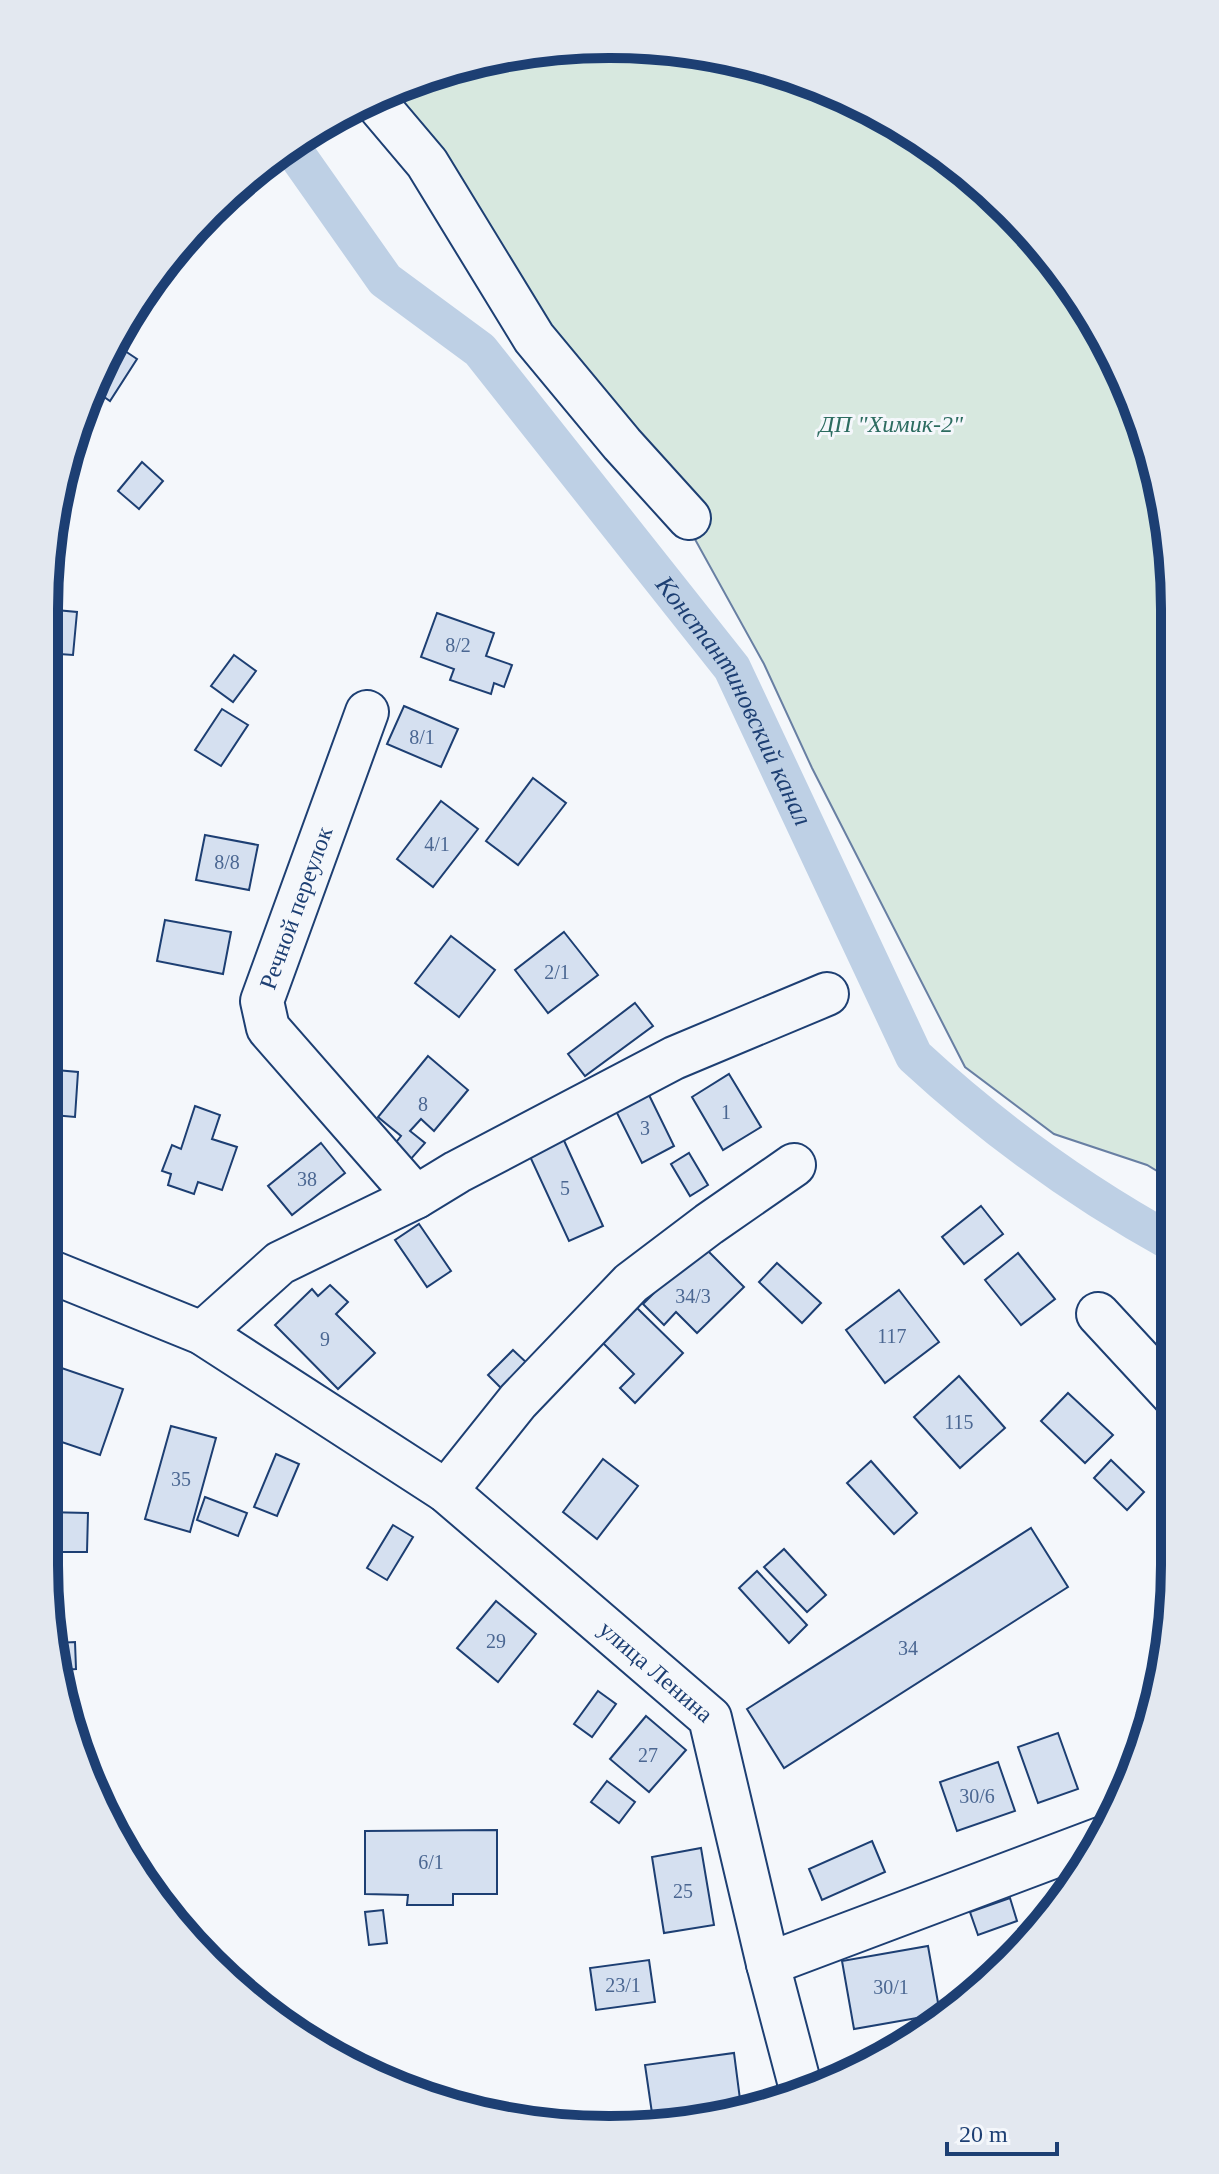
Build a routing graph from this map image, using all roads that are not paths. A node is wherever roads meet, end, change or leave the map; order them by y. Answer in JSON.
{"nodes":[{"id":1,"x":381,"y":108,"type":"edge"},
{"id":2,"x":689,"y":518,"type":"dead end"},
{"id":3,"x":367,"y":712,"type":"dead end"},
{"id":4,"x":827,"y":994,"type":"dead end"},
{"id":5,"x":794,"y":1165,"type":"dead end"},
{"id":6,"x":416,"y":1197,"type":"junction"},
{"id":7,"x":58,"y":1275,"type":"edge"},
{"id":8,"x":1098,"y":1314,"type":"dead end"},
{"id":9,"x":202,"y":1333,"type":"junction"},
{"id":10,"x":1161,"y":1382,"type":"edge"},
{"id":11,"x":446,"y":1491,"type":"junction"},
{"id":12,"x":1084,"y":1845,"type":"edge"},
{"id":13,"x":768,"y":1964,"type":"junction"},
{"id":14,"x":799,"y":2082,"type":"edge"}],
"edges":[{"from":1,"to":2,"type":"street"},
{"from":3,"to":6,"type":"street","name":"Речной переулок"},
{"from":4,"to":6,"type":"street"},
{"from":5,"to":11,"type":"street"},
{"from":6,"to":9,"type":"street"},
{"from":7,"to":9,"type":"street","name":"улица Ленина"},
{"from":8,"to":10,"type":"street"},
{"from":9,"to":11,"type":"street","name":"улица Ленина"},
{"from":11,"to":13,"type":"street","name":"улица Ленина"},
{"from":12,"to":13,"type":"street"},
{"from":13,"to":14,"type":"street","name":"улица Ленина"}]}
